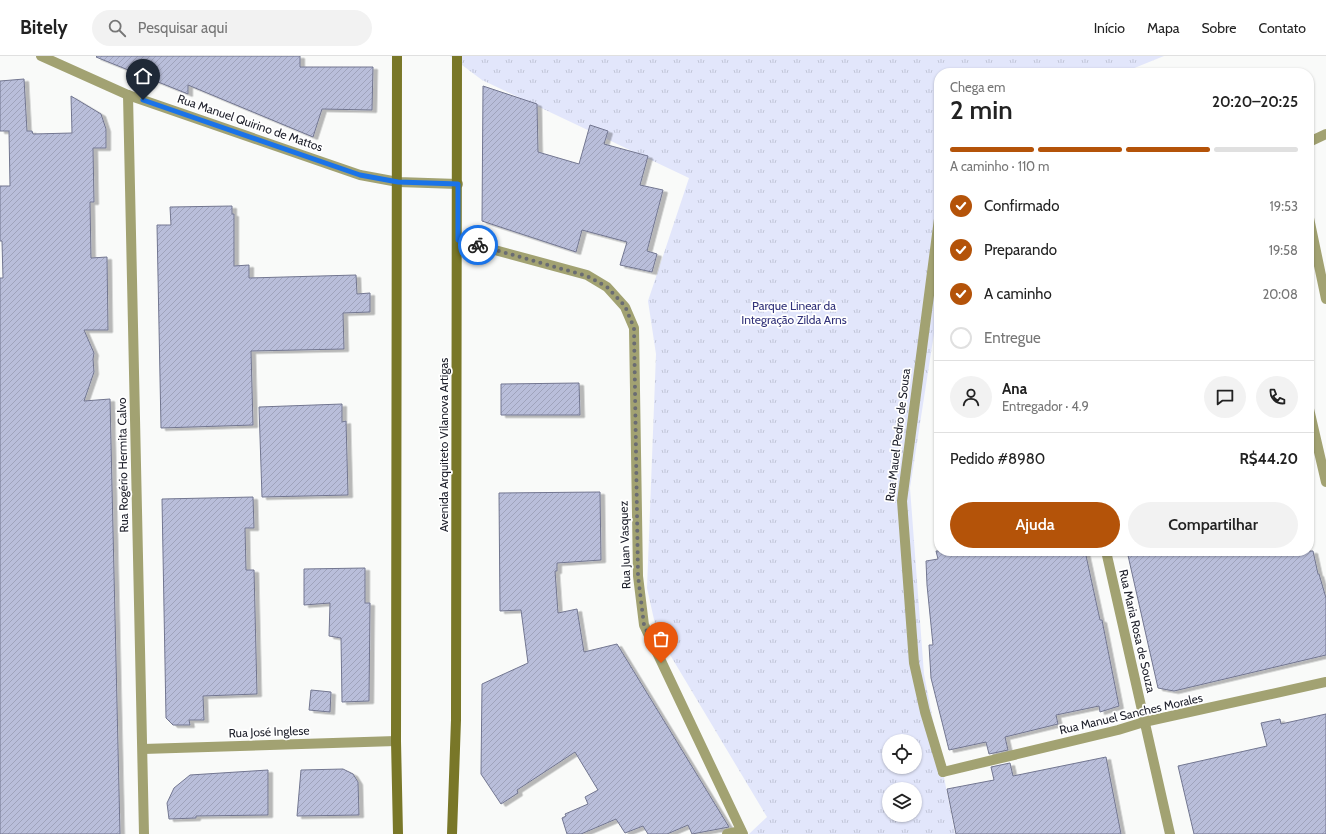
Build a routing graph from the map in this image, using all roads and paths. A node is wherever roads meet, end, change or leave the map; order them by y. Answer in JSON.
{"nodes":[{"id":1,"x":41,"y":56,"type":"edge"},
{"id":2,"x":397,"y":56,"type":"edge"},
{"id":3,"x":457,"y":56,"type":"edge"},
{"id":4,"x":128,"y":95,"type":"junction"},
{"id":5,"x":1326,"y":134,"type":"edge"},
{"id":6,"x":1314,"y":140,"type":"edge"},
{"id":7,"x":398,"y":182,"type":"junction"},
{"id":8,"x":458,"y":184,"type":"junction"},
{"id":9,"x":458,"y":240,"type":"junction"},
{"id":10,"x":1314,"y":242,"type":"edge"},
{"id":11,"x":934,"y":257,"type":"edge"},
{"id":12,"x":1326,"y":298,"type":"edge"},
{"id":13,"x":1314,"y":430,"type":"edge"},
{"id":14,"x":1326,"y":482,"type":"edge"},
{"id":15,"x":1107,"y":556,"type":"edge"},
{"id":16,"x":1326,"y":682,"type":"edge"},
{"id":17,"x":1144,"y":722,"type":"junction"},
{"id":18,"x":396,"y":741,"type":"junction"},
{"id":19,"x":143,"y":749,"type":"junction"},
{"id":20,"x":943,"y":772,"type":"joint"},
{"id":21,"x":742,"y":832,"type":"edge"},
{"id":22,"x":144,"y":834,"type":"edge"},
{"id":23,"x":398,"y":834,"type":"edge"},
{"id":24,"x":452,"y":834,"type":"edge"},
{"id":25,"x":727,"y":834,"type":"edge"},
{"id":26,"x":1170,"y":834,"type":"edge"}],
"edges":[{"from":1,"to":4,"type":"street","name":"Rua Manuel Quirino de Mattos"},
{"from":2,"to":7,"type":"main road"},
{"from":3,"to":8,"type":"main road","name":"Avenida Arquiteto Vilanova Artigas"},
{"from":4,"to":7,"type":"street","name":"Rua Manuel Quirino de Mattos"},
{"from":4,"to":19,"type":"street","name":"Rua Rogério Hermita Calvo"},
{"from":5,"to":6,"type":"street"},
{"from":7,"to":8,"type":"street","name":"Rua Manuel Quirino de Mattos"},
{"from":7,"to":18,"type":"main road"},
{"from":8,"to":9,"type":"main road","name":"Avenida Arquiteto Vilanova Artigas"},
{"from":9,"to":21,"type":"street","name":"Rua Juan Vasquez"},
{"from":9,"to":24,"type":"main road","name":"Avenida Arquiteto Vilanova Artigas"},
{"from":10,"to":12,"type":"street"},
{"from":11,"to":20,"type":"street","name":"Rua Mauel Pedro de Sousa"},
{"from":13,"to":14,"type":"street"},
{"from":15,"to":17,"type":"street","name":"Rua Maria Rosa de Souza"},
{"from":16,"to":17,"type":"street","name":"Rua Manuel Sanches Morales"},
{"from":17,"to":20,"type":"street","name":"Rua Manuel Sanches Morales"},
{"from":17,"to":26,"type":"street","name":"Rua Maria Rosa de Souza"},
{"from":18,"to":19,"type":"street","name":"Rua José Inglese"},
{"from":18,"to":23,"type":"main road"},
{"from":19,"to":22,"type":"street","name":"Rua Rogério Hermita Calvo"},
{"from":21,"to":25,"type":"street"}]}
